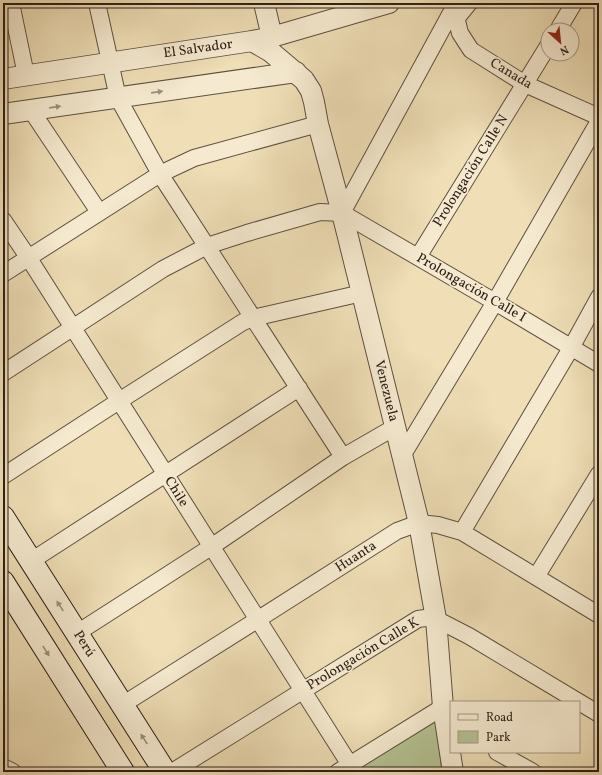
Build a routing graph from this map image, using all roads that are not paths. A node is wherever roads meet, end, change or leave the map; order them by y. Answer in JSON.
{"nodes":[{"id":1,"x":11,"y":3,"type":"edge"},
{"id":2,"x":97,"y":3,"type":"edge"},
{"id":3,"x":264,"y":3,"type":"edge"},
{"id":4,"x":389,"y":3,"type":"edge"},
{"id":5,"x":469,"y":3,"type":"edge"},
{"id":6,"x":574,"y":3,"type":"edge"},
{"id":7,"x":454,"y":11,"type":"edge"},
{"id":8,"x":563,"y":22,"type":"edge"},
{"id":9,"x":272,"y":37,"type":"junction"},
{"id":10,"x":252,"y":41,"type":"junction"},
{"id":11,"x":540,"y":59,"type":"edge"},
{"id":12,"x":110,"y":62,"type":"junction"},
{"id":13,"x":296,"y":72,"type":"junction"},
{"id":14,"x":26,"y":75,"type":"junction"},
{"id":15,"x":3,"y":78,"type":"edge"},
{"id":16,"x":525,"y":84,"type":"junction"},
{"id":17,"x":118,"y":98,"type":"junction"},
{"id":18,"x":31,"y":110,"type":"junction"},
{"id":19,"x":3,"y":114,"type":"edge"},
{"id":20,"x":599,"y":117,"type":"edge"},
{"id":21,"x":599,"y":121,"type":"edge"},
{"id":22,"x":318,"y":124,"type":"junction"},
{"id":23,"x":160,"y":174,"type":"junction"},
{"id":24,"x":99,"y":212,"type":"junction"},
{"id":25,"x":342,"y":213,"type":"junction"},
{"id":26,"x":3,"y":220,"type":"edge"},
{"id":27,"x":207,"y":246,"type":"junction"},
{"id":28,"x":28,"y":257,"type":"junction"},
{"id":29,"x":418,"y":257,"type":"junction"},
{"id":30,"x":3,"y":274,"type":"edge"},
{"id":31,"x":362,"y":293,"type":"junction"},
{"id":32,"x":599,"y":297,"type":"edge"},
{"id":33,"x":495,"y":302,"type":"junction"},
{"id":34,"x":253,"y":318,"type":"junction"},
{"id":35,"x":72,"y":327,"type":"junction"},
{"id":36,"x":572,"y":348,"type":"junction"},
{"id":37,"x":599,"y":364,"type":"edge"},
{"id":38,"x":3,"y":373,"type":"edge"},
{"id":39,"x":299,"y":388,"type":"junction"},
{"id":40,"x":118,"y":401,"type":"junction"},
{"id":41,"x":395,"y":427,"type":"junction"},
{"id":42,"x":402,"y":456,"type":"junction"},
{"id":43,"x":343,"y":457,"type":"junction"},
{"id":44,"x":165,"y":474,"type":"junction"},
{"id":45,"x":599,"y":474,"type":"edge"},
{"id":46,"x":3,"y":476,"type":"edge"},
{"id":47,"x":3,"y":517,"type":"edge"},
{"id":48,"x":419,"y":523,"type":"junction"},
{"id":49,"x":462,"y":532,"type":"junction"},
{"id":50,"x":211,"y":547,"type":"junction"},
{"id":51,"x":31,"y":561,"type":"junction"},
{"id":52,"x":536,"y":577,"type":"junction"},
{"id":53,"x":3,"y":582,"type":"edge"},
{"id":54,"x":599,"y":615,"type":"edge"},
{"id":55,"x":436,"y":619,"type":"junction"},
{"id":56,"x":257,"y":620,"type":"junction"},
{"id":57,"x":77,"y":633,"type":"junction"},
{"id":58,"x":302,"y":690,"type":"junction"},
{"id":59,"x":577,"y":701,"type":"edge"},
{"id":60,"x":580,"y":703,"type":"edge"},
{"id":61,"x":122,"y":705,"type":"junction"},
{"id":62,"x":599,"y":714,"type":"edge"},
{"id":63,"x":446,"y":718,"type":"edge"},
{"id":64,"x":450,"y":749,"type":"edge"},
{"id":65,"x":451,"y":753,"type":"edge"},
{"id":66,"x":499,"y":753,"type":"edge"},
{"id":67,"x":3,"y":767,"type":"edge"},
{"id":68,"x":344,"y":768,"type":"edge"},
{"id":69,"x":13,"y":772,"type":"edge"},
{"id":70,"x":123,"y":772,"type":"edge"},
{"id":71,"x":165,"y":772,"type":"edge"},
{"id":72,"x":172,"y":772,"type":"edge"},
{"id":73,"x":453,"y":772,"type":"edge"},
{"id":74,"x":533,"y":772,"type":"edge"}],
"edges":[{"from":1,"to":14,"type":"street"},
{"from":2,"to":12,"type":"street"},
{"from":3,"to":9,"type":"street"},
{"from":4,"to":9,"type":"street","name":"El Salvador"},
{"from":5,"to":7,"type":"street"},
{"from":6,"to":8,"type":"street"},
{"from":7,"to":16,"type":"street","name":"Canada"},
{"from":7,"to":25,"type":"street"},
{"from":9,"to":10,"type":"street","name":"El Salvador"},
{"from":10,"to":12,"type":"street","name":"El Salvador"},
{"from":10,"to":13,"type":"street","name":"Venezuela"},
{"from":11,"to":16,"type":"street","name":"Prolongación Calle N"},
{"from":12,"to":14,"type":"street","name":"El Salvador"},
{"from":12,"to":17,"type":"street"},
{"from":17,"to":13,"type":"street","one_way":true},
{"from":13,"to":22,"type":"street","name":"Venezuela"},
{"from":14,"to":15,"type":"street","name":"El Salvador"},
{"from":16,"to":20,"type":"street","name":"Canada"},
{"from":16,"to":29,"type":"street","name":"Prolongación Calle N"},
{"from":18,"to":17,"type":"street","one_way":true},
{"from":17,"to":23,"type":"street"},
{"from":18,"to":19,"type":"street"},
{"from":18,"to":24,"type":"street"},
{"from":21,"to":33,"type":"street"},
{"from":22,"to":23,"type":"street"},
{"from":22,"to":25,"type":"street","name":"Venezuela"},
{"from":23,"to":24,"type":"street"},
{"from":23,"to":27,"type":"street"},
{"from":24,"to":28,"type":"street"},
{"from":25,"to":27,"type":"street"},
{"from":25,"to":29,"type":"street","name":"Prolongación Calle I"},
{"from":25,"to":31,"type":"street","name":"Venezuela"},
{"from":26,"to":28,"type":"street","name":"Chile"},
{"from":27,"to":34,"type":"street"},
{"from":27,"to":35,"type":"street"},
{"from":28,"to":30,"type":"street"},
{"from":28,"to":35,"type":"street","name":"Chile"},
{"from":29,"to":33,"type":"street","name":"Prolongación Calle I"},
{"from":31,"to":34,"type":"street"},
{"from":31,"to":41,"type":"street","name":"Venezuela"},
{"from":32,"to":36,"type":"street"},
{"from":33,"to":36,"type":"street","name":"Prolongación Calle I"},
{"from":33,"to":42,"type":"street"},
{"from":34,"to":39,"type":"street"},
{"from":34,"to":40,"type":"street"},
{"from":35,"to":38,"type":"street"},
{"from":35,"to":40,"type":"street","name":"Chile"},
{"from":36,"to":37,"type":"street","name":"Prolongación Calle I"},
{"from":36,"to":49,"type":"street"},
{"from":39,"to":43,"type":"street"},
{"from":39,"to":44,"type":"street"},
{"from":40,"to":44,"type":"street","name":"Chile"},
{"from":40,"to":46,"type":"street"},
{"from":41,"to":42,"type":"street","name":"Venezuela"},
{"from":41,"to":43,"type":"street"},
{"from":42,"to":48,"type":"street","name":"Venezuela"},
{"from":43,"to":50,"type":"street"},
{"from":44,"to":50,"type":"street","name":"Chile"},
{"from":44,"to":51,"type":"street"},
{"from":45,"to":52,"type":"street"},
{"from":47,"to":51,"type":"main road","name":"Perú"},
{"from":48,"to":49,"type":"street","name":"Huanta"},
{"from":48,"to":55,"type":"street","name":"Venezuela"},
{"from":48,"to":56,"type":"street","name":"Huanta"},
{"from":49,"to":52,"type":"street","name":"Huanta"},
{"from":50,"to":56,"type":"street","name":"Chile"},
{"from":50,"to":57,"type":"street"},
{"from":57,"to":51,"type":"main road","name":"Perú","one_way":true},
{"from":52,"to":54,"type":"street","name":"Huanta"},
{"from":53,"to":70,"type":"main road","one_way":true},
{"from":55,"to":58,"type":"street","name":"Prolongación Calle K"},
{"from":55,"to":59,"type":"street","name":"Prolongación Calle K"},
{"from":55,"to":63,"type":"street","name":"Venezuela"},
{"from":56,"to":58,"type":"street","name":"Chile"},
{"from":56,"to":61,"type":"street","name":"Huanta"},
{"from":57,"to":61,"type":"main road","name":"Perú"},
{"from":58,"to":68,"type":"street","name":"Chile"},
{"from":58,"to":72,"type":"street","name":"Prolongación Calle K"},
{"from":60,"to":62,"type":"street","name":"Prolongación Calle K"},
{"from":71,"to":61,"type":"main road","name":"Perú","one_way":true},
{"from":63,"to":64,"type":"street","name":"Venezuela"},
{"from":63,"to":68,"type":"street"},
{"from":65,"to":73,"type":"street","name":"Venezuela"},
{"from":66,"to":74,"type":"street"},
{"from":67,"to":69,"type":"street"}]}
